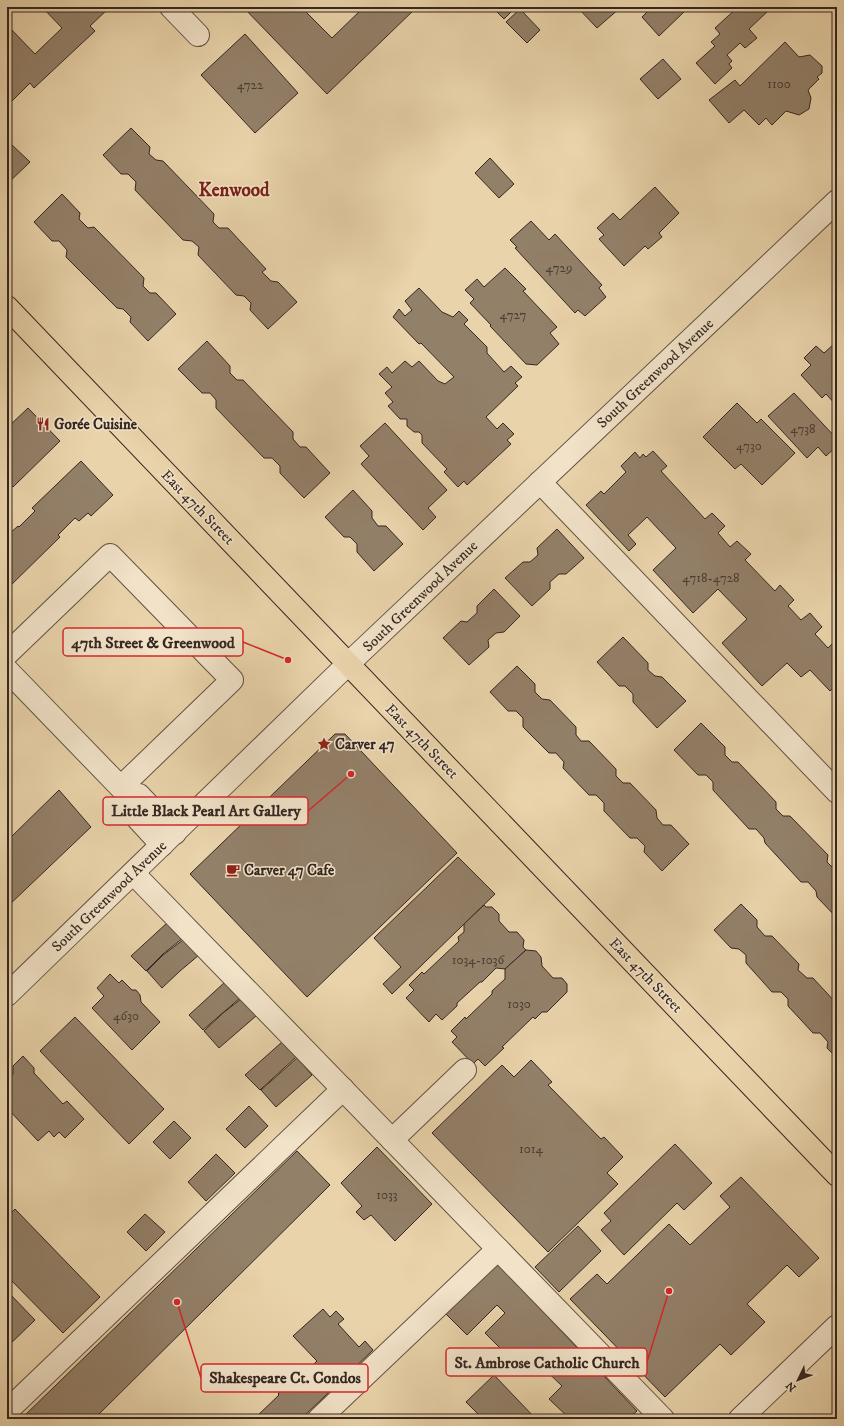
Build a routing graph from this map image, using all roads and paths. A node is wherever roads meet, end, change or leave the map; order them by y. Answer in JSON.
{"nodes":[{"id":1,"x":171,"y":7,"type":"edge"},
{"id":2,"x":198,"y":35,"type":"dead end"},
{"id":3,"x":837,"y":201,"type":"edge"},
{"id":4,"x":9,"y":312,"type":"edge"},
{"id":5,"x":540,"y":482,"type":"junction"},
{"id":6,"x":7,"y":654,"type":"edge"},
{"id":7,"x":348,"y":664,"type":"junction"},
{"id":8,"x":7,"y":670,"type":"edge"},
{"id":9,"x":124,"y":791,"type":"junction"},
{"id":10,"x":837,"y":792,"type":"edge"},
{"id":11,"x":168,"y":839,"type":"junction"},
{"id":12,"x":133,"y":873,"type":"junction"},
{"id":13,"x":11,"y":984,"type":"edge"},
{"id":14,"x":465,"y":1070,"type":"dead end"},
{"id":15,"x":343,"y":1089,"type":"junction"},
{"id":16,"x":392,"y":1140,"type":"junction"},
{"id":17,"x":837,"y":1175,"type":"edge"},
{"id":18,"x":498,"y":1249,"type":"junction"},
{"id":19,"x":837,"y":1326,"type":"edge"},
{"id":20,"x":7,"y":1411,"type":"edge"},
{"id":21,"x":319,"y":1419,"type":"edge"},
{"id":22,"x":663,"y":1419,"type":"edge"},
{"id":23,"x":740,"y":1419,"type":"edge"}],
"edges":[{"from":1,"to":2,"type":"street"},
{"from":3,"to":5,"type":"street","name":"South Greenwood Avenue"},
{"from":4,"to":7,"type":"main road","name":"East 47th Street"},
{"from":5,"to":7,"type":"street","name":"South Greenwood Avenue"},
{"from":5,"to":10,"type":"street"},
{"from":6,"to":9,"type":"street"},
{"from":7,"to":11,"type":"street","name":"South Greenwood Avenue"},
{"from":7,"to":17,"type":"main road","name":"East 47th Street"},
{"from":8,"to":9,"type":"street"},
{"from":9,"to":11,"type":"street"},
{"from":11,"to":12,"type":"street","name":"South Greenwood Avenue"},
{"from":12,"to":13,"type":"street","name":"South Greenwood Avenue"},
{"from":12,"to":15,"type":"street"},
{"from":14,"to":16,"type":"street"},
{"from":15,"to":16,"type":"street"},
{"from":15,"to":20,"type":"street"},
{"from":16,"to":18,"type":"street"},
{"from":18,"to":21,"type":"street"},
{"from":18,"to":22,"type":"street"},
{"from":19,"to":23,"type":"street"}]}
